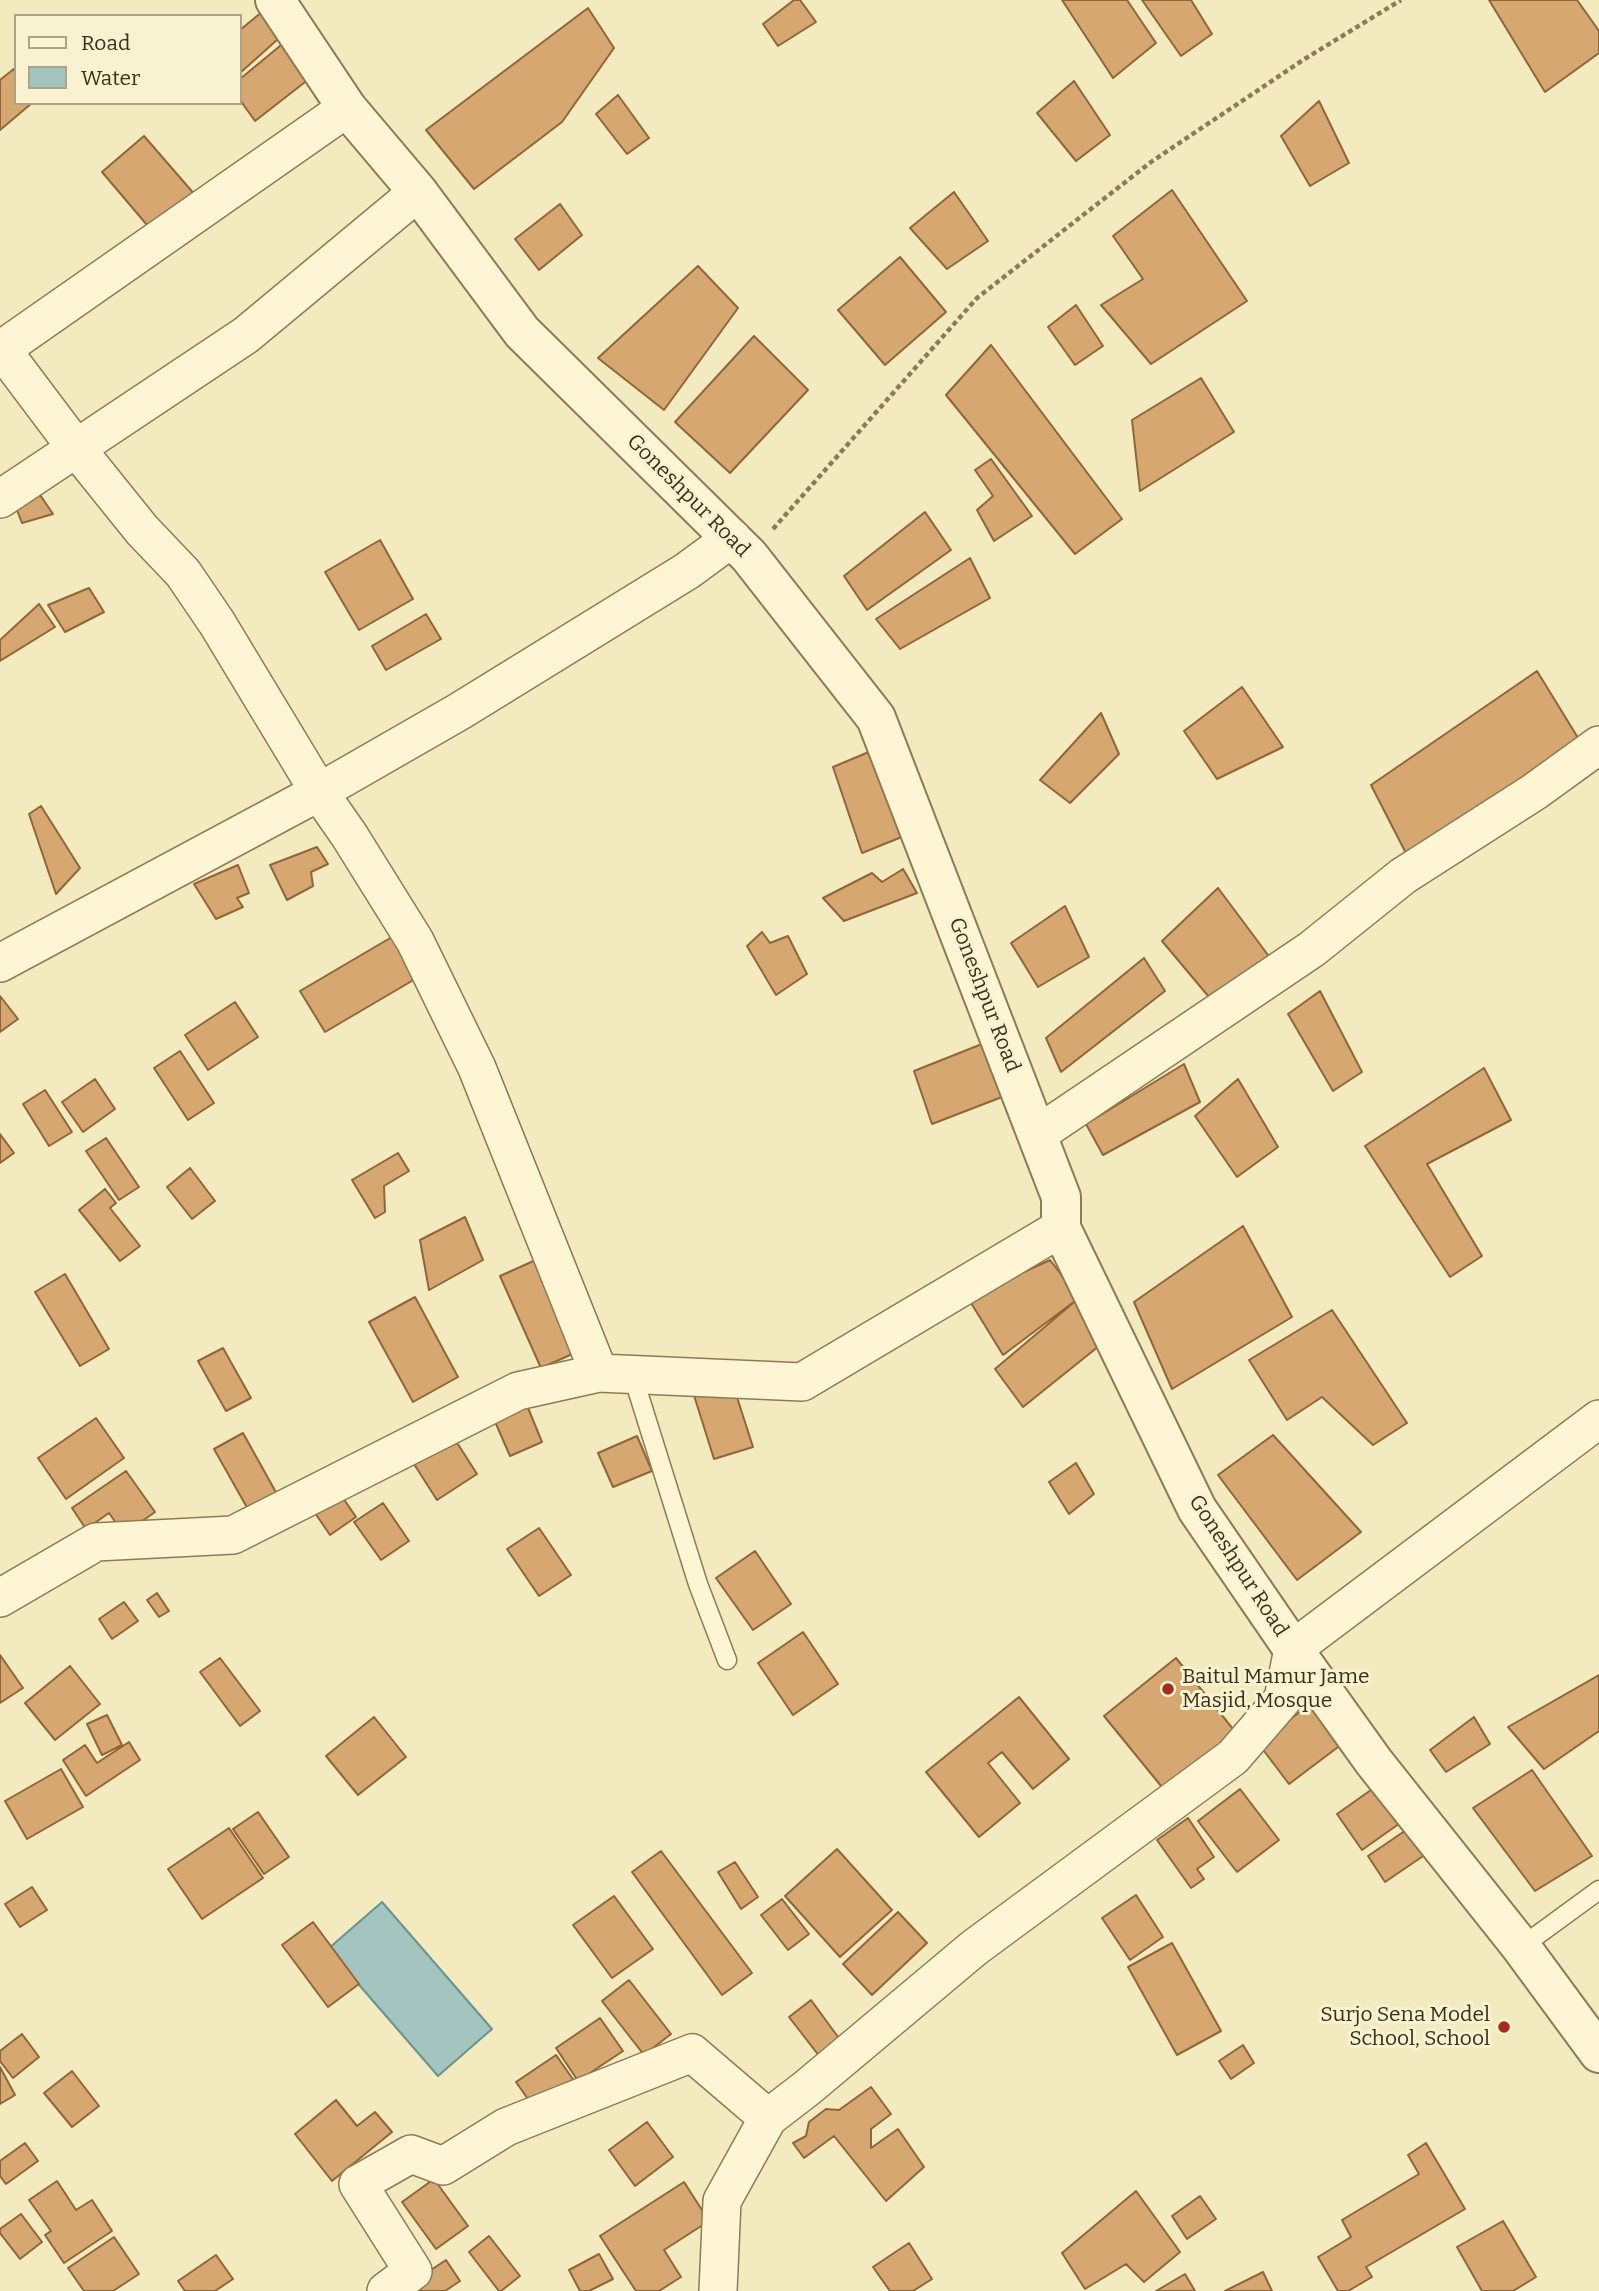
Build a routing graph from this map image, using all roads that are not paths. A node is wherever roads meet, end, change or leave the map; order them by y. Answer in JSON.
{"nodes":[{"id":1,"x":275,"y":0,"type":"edge"},
{"id":2,"x":347,"y":108,"type":"junction"},
{"id":3,"x":418,"y":192,"type":"junction"},
{"id":4,"x":1,"y":348,"type":"edge"},
{"id":5,"x":76,"y":448,"type":"junction"},
{"id":6,"x":0,"y":499,"type":"edge"},
{"id":7,"x":740,"y":547,"type":"junction"},
{"id":8,"x":1599,"y":745,"type":"edge"},
{"id":9,"x":319,"y":792,"type":"junction"},
{"id":10,"x":0,"y":963,"type":"edge"},
{"id":11,"x":1038,"y":1134,"type":"junction"},
{"id":12,"x":1061,"y":1228,"type":"junction"},
{"id":13,"x":615,"y":1373,"type":"junction"},
{"id":14,"x":1599,"y":1419,"type":"edge"},
{"id":15,"x":0,"y":1598,"type":"edge"},
{"id":16,"x":1293,"y":1649,"type":"junction"},
{"id":17,"x":727,"y":1660,"type":"dead end"},
{"id":18,"x":1599,"y":1890,"type":"edge"},
{"id":19,"x":1521,"y":1947,"type":"junction"},
{"id":20,"x":1599,"y":2053,"type":"edge"},
{"id":21,"x":768,"y":2118,"type":"junction"},
{"id":22,"x":386,"y":2291,"type":"edge"},
{"id":23,"x":718,"y":2291,"type":"edge"}],
"edges":[{"from":1,"to":2,"type":"street","name":"Goneshpur Road"},
{"from":2,"to":3,"type":"street","name":"Goneshpur Road"},
{"from":2,"to":4,"type":"street"},
{"from":3,"to":5,"type":"street"},
{"from":3,"to":7,"type":"street","name":"Goneshpur Road"},
{"from":4,"to":5,"type":"street"},
{"from":5,"to":6,"type":"street"},
{"from":5,"to":9,"type":"street"},
{"from":7,"to":9,"type":"street"},
{"from":7,"to":11,"type":"street","name":"Goneshpur Road"},
{"from":8,"to":11,"type":"street"},
{"from":9,"to":10,"type":"street"},
{"from":9,"to":13,"type":"street"},
{"from":11,"to":12,"type":"street","name":"Goneshpur Road"},
{"from":12,"to":13,"type":"street"},
{"from":12,"to":16,"type":"street","name":"Goneshpur Road"},
{"from":13,"to":15,"type":"street"},
{"from":13,"to":17,"type":"lane"},
{"from":14,"to":16,"type":"street"},
{"from":16,"to":19,"type":"street","name":"Goneshpur Road"},
{"from":16,"to":21,"type":"street"},
{"from":18,"to":19,"type":"lane"},
{"from":19,"to":20,"type":"street","name":"Goneshpur Road"},
{"from":21,"to":22,"type":"street"},
{"from":21,"to":23,"type":"street"}]}
